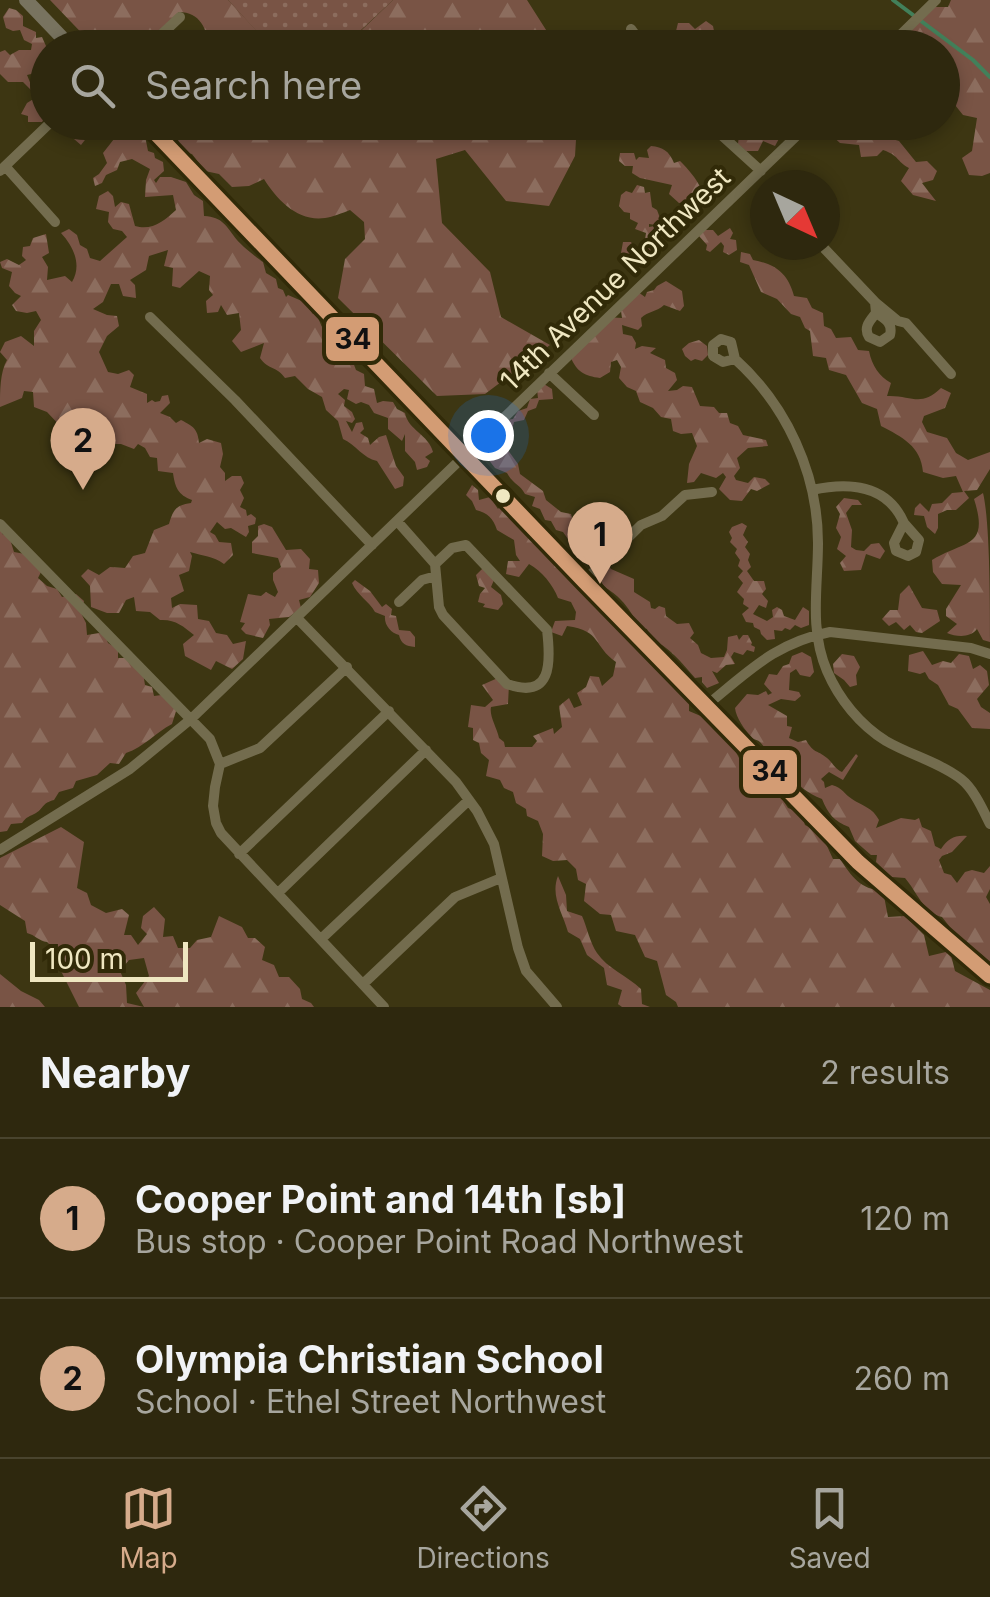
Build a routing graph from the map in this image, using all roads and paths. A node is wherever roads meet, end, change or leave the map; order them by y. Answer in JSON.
{"nodes":[{"id":1,"x":26,"y":0,"type":"edge"},
{"id":2,"x":936,"y":0,"type":"edge"},
{"id":3,"x":180,"y":17,"type":"dead end"},
{"id":4,"x":55,"y":30,"type":"edge"},
{"id":5,"x":166,"y":30,"type":"edge"},
{"id":6,"x":905,"y":30,"type":"edge"},
{"id":7,"x":33,"y":140,"type":"edge"},
{"id":8,"x":161,"y":140,"type":"edge"},
{"id":9,"x":725,"y":140,"type":"edge"},
{"id":10,"x":792,"y":140,"type":"edge"},
{"id":11,"x":3,"y":169,"type":"edge"},
{"id":12,"x":754,"y":170,"type":"edge"},
{"id":13,"x":762,"y":170,"type":"edge"},
{"id":14,"x":750,"y":182,"type":"edge"},
{"id":15,"x":56,"y":222,"type":"dead end"},
{"id":16,"x":834,"y":260,"type":"edge"},
{"id":17,"x":150,"y":317,"type":"dead end"},
{"id":18,"x":735,"y":360,"type":"dead end"},
{"id":19,"x":549,"y":373,"type":"junction"},
{"id":20,"x":951,"y":374,"type":"dead end"},
{"id":21,"x":594,"y":414,"type":"dead end"},
{"id":22,"x":464,"y":454,"type":"junction"},
{"id":23,"x":812,"y":490,"type":"junction"},
{"id":24,"x":712,"y":492,"type":"dead end"},
{"id":25,"x":397,"y":521,"type":"junction"},
{"id":26,"x":904,"y":523,"type":"dead end"},
{"id":27,"x":0,"y":524,"type":"edge"},
{"id":28,"x":372,"y":545,"type":"junction"},
{"id":29,"x":436,"y":570,"type":"junction"},
{"id":30,"x":584,"y":581,"type":"junction"},
{"id":31,"x":399,"y":602,"type":"dead end"},
{"id":32,"x":297,"y":618,"type":"junction"},
{"id":33,"x":816,"y":635,"type":"junction"},
{"id":34,"x":990,"y":654,"type":"edge"},
{"id":35,"x":346,"y":667,"type":"junction"},
{"id":36,"x":706,"y":705,"type":"junction"},
{"id":37,"x":389,"y":711,"type":"junction"},
{"id":38,"x":191,"y":719,"type":"junction"},
{"id":39,"x":426,"y":750,"type":"junction"},
{"id":40,"x":220,"y":764,"type":"junction"},
{"id":41,"x":469,"y":800,"type":"junction"},
{"id":42,"x":990,"y":824,"type":"edge"},
{"id":43,"x":0,"y":850,"type":"edge"},
{"id":44,"x":239,"y":854,"type":"junction"},
{"id":45,"x":501,"y":878,"type":"junction"},
{"id":46,"x":278,"y":893,"type":"junction"},
{"id":47,"x":321,"y":940,"type":"junction"},
{"id":48,"x":990,"y":976,"type":"edge"},
{"id":49,"x":363,"y":984,"type":"junction"},
{"id":50,"x":384,"y":1007,"type":"edge"},
{"id":51,"x":557,"y":1007,"type":"edge"}],
"edges":[{"from":1,"to":4,"type":"main road"},
{"from":2,"to":6,"type":"street"},
{"from":3,"to":5,"type":"street"},
{"from":7,"to":11,"type":"street"},
{"from":8,"to":22,"type":"main road"},
{"from":9,"to":12,"type":"street"},
{"from":10,"to":13,"type":"street","name":"14th Avenue Northwest"},
{"from":11,"to":15,"type":"street"},
{"from":14,"to":19,"type":"street","name":"14th Avenue Northwest"},
{"from":16,"to":20,"type":"street"},
{"from":17,"to":28,"type":"street"},
{"from":18,"to":23,"type":"street"},
{"from":19,"to":21,"type":"street"},
{"from":19,"to":22,"type":"street","name":"14th Avenue Northwest"},
{"from":22,"to":25,"type":"street","name":"14th Avenue Northwest"},
{"from":22,"to":30,"type":"main road"},
{"from":23,"to":26,"type":"street"},
{"from":23,"to":33,"type":"street"},
{"from":24,"to":30,"type":"street"},
{"from":25,"to":28,"type":"street","name":"14th Avenue Northwest"},
{"from":25,"to":29,"type":"street"},
{"from":27,"to":38,"type":"street"},
{"from":28,"to":32,"type":"street","name":"14th Avenue Northwest"},
{"from":29,"to":29,"type":"street"},
{"from":29,"to":31,"type":"street"},
{"from":30,"to":36,"type":"main road"},
{"from":32,"to":35,"type":"street"},
{"from":32,"to":38,"type":"street","name":"14th Avenue Northwest"},
{"from":33,"to":34,"type":"street"},
{"from":33,"to":36,"type":"street"},
{"from":33,"to":42,"type":"street"},
{"from":35,"to":37,"type":"street"},
{"from":35,"to":40,"type":"street"},
{"from":36,"to":48,"type":"main road"},
{"from":37,"to":39,"type":"street"},
{"from":37,"to":44,"type":"street"},
{"from":38,"to":40,"type":"street"},
{"from":38,"to":43,"type":"street","name":"14th Avenue Northwest"},
{"from":39,"to":41,"type":"street"},
{"from":39,"to":46,"type":"street"},
{"from":40,"to":44,"type":"street"},
{"from":41,"to":45,"type":"street"},
{"from":41,"to":47,"type":"street"},
{"from":44,"to":46,"type":"street"},
{"from":45,"to":49,"type":"street"},
{"from":45,"to":51,"type":"street"},
{"from":46,"to":47,"type":"street"},
{"from":47,"to":49,"type":"street"},
{"from":49,"to":50,"type":"street"}]}
